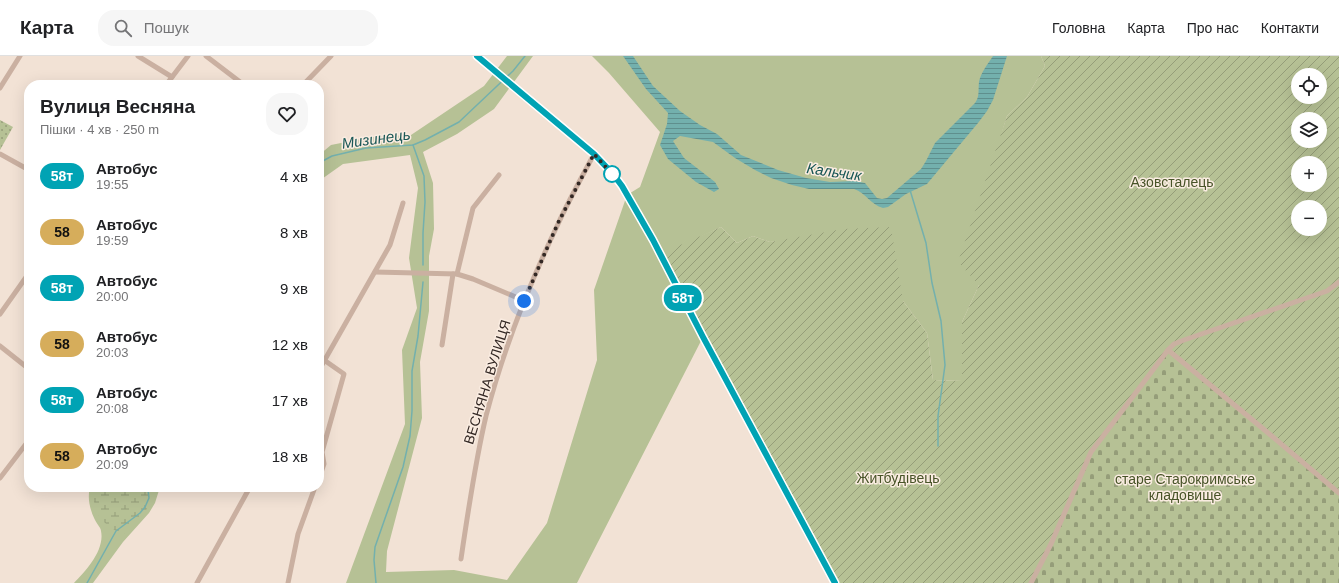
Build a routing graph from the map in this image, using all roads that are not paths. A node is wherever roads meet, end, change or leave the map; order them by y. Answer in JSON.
{"nodes":[{"id":1,"x":20,"y":56,"type":"edge"},
{"id":2,"x":138,"y":56,"type":"edge"},
{"id":3,"x":188,"y":56,"type":"edge"},
{"id":4,"x":206,"y":56,"type":"edge"},
{"id":5,"x":331,"y":56,"type":"edge"},
{"id":6,"x":477,"y":56,"type":"edge"},
{"id":7,"x":172,"y":77,"type":"junction"},
{"id":8,"x":170,"y":80,"type":"edge"},
{"id":9,"x":237,"y":80,"type":"edge"},
{"id":10,"x":308,"y":80,"type":"edge"},
{"id":11,"x":0,"y":88,"type":"edge"},
{"id":12,"x":0,"y":154,"type":"edge"},
{"id":13,"x":594,"y":154,"type":"junction"},
{"id":14,"x":24,"y":167,"type":"edge"},
{"id":15,"x":499,"y":175,"type":"dead end"},
{"id":16,"x":403,"y":203,"type":"dead end"},
{"id":17,"x":375,"y":272,"type":"junction"},
{"id":18,"x":455,"y":274,"type":"junction"},
{"id":19,"x":24,"y":280,"type":"edge"},
{"id":20,"x":1339,"y":282,"type":"edge"},
{"id":21,"x":524,"y":301,"type":"junction"},
{"id":22,"x":0,"y":314,"type":"edge"},
{"id":23,"x":442,"y":345,"type":"dead end"},
{"id":24,"x":0,"y":346,"type":"edge"},
{"id":25,"x":1168,"y":350,"type":"junction"},
{"id":26,"x":324,"y":360,"type":"joint"},
{"id":27,"x":24,"y":365,"type":"edge"},
{"id":28,"x":324,"y":441,"type":"edge"},
{"id":29,"x":24,"y":447,"type":"edge"},
{"id":30,"x":0,"y":478,"type":"edge"},
{"id":31,"x":247,"y":492,"type":"edge"},
{"id":32,"x":314,"y":492,"type":"edge"},
{"id":33,"x":1339,"y":493,"type":"edge"},
{"id":34,"x":461,"y":559,"type":"dead end"},
{"id":35,"x":197,"y":583,"type":"edge"},
{"id":36,"x":288,"y":583,"type":"edge"},
{"id":37,"x":835,"y":583,"type":"edge"},
{"id":38,"x":1031,"y":583,"type":"edge"}],
"edges":[{"from":1,"to":11,"type":"street"},
{"from":2,"to":7,"type":"street"},
{"from":3,"to":7,"type":"street"},
{"from":4,"to":9,"type":"street"},
{"from":5,"to":10,"type":"street"},
{"from":6,"to":13,"type":"street"},
{"from":7,"to":8,"type":"street"},
{"from":12,"to":14,"type":"street"},
{"from":13,"to":21,"type":"street","name":"ВЕСНЯНА ВУЛИЦЯ"},
{"from":13,"to":37,"type":"street"},
{"from":15,"to":18,"type":"street"},
{"from":16,"to":17,"type":"street"},
{"from":17,"to":18,"type":"street"},
{"from":17,"to":26,"type":"street"},
{"from":18,"to":21,"type":"street"},
{"from":18,"to":23,"type":"street"},
{"from":19,"to":22,"type":"street"},
{"from":20,"to":25,"type":"street"},
{"from":21,"to":34,"type":"street","name":"ВЕСНЯНА ВУЛИЦЯ"},
{"from":24,"to":27,"type":"street"},
{"from":25,"to":33,"type":"street"},
{"from":25,"to":38,"type":"street"},
{"from":26,"to":28,"type":"street"},
{"from":29,"to":30,"type":"street"},
{"from":31,"to":35,"type":"street"},
{"from":32,"to":36,"type":"street"}]}
